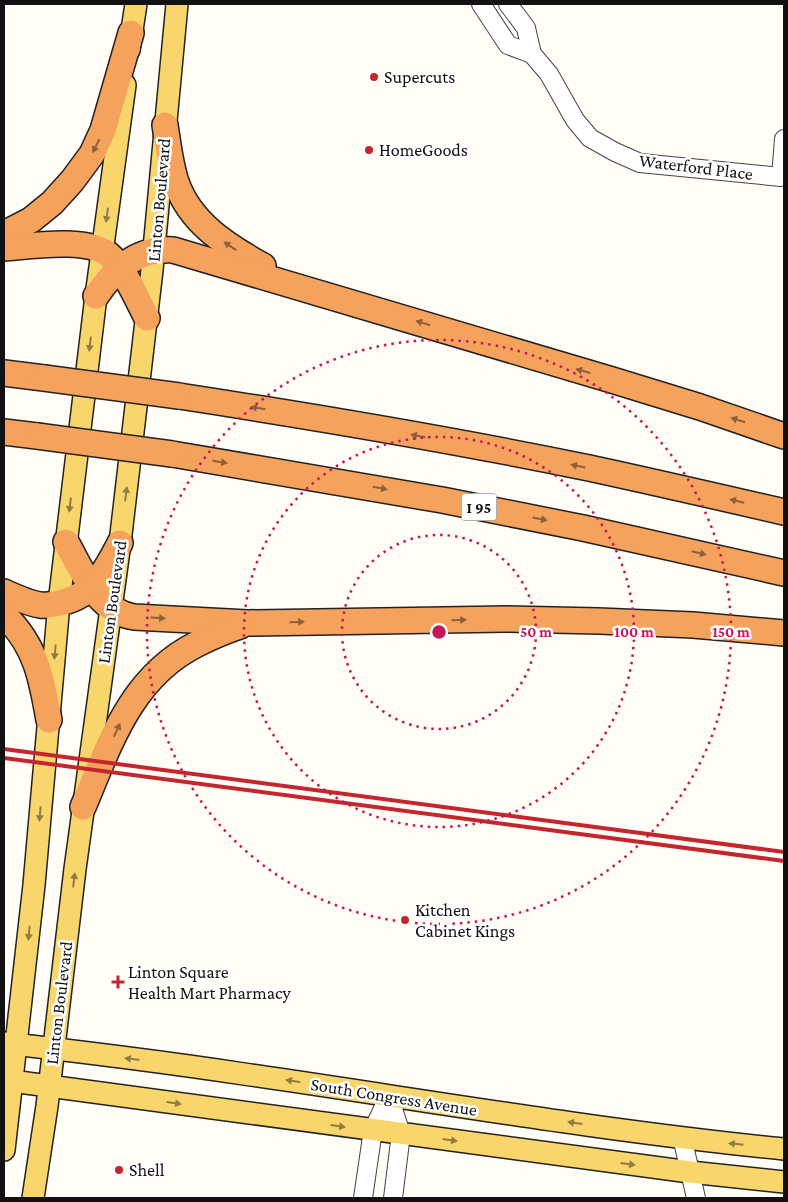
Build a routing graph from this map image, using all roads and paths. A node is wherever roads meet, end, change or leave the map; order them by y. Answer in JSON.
{"nodes":[{"id":1,"x":136,"y":4,"type":"edge"},
{"id":2,"x":177,"y":4,"type":"edge"},
{"id":3,"x":480,"y":4,"type":"edge"},
{"id":4,"x":508,"y":4,"type":"edge"},
{"id":5,"x":132,"y":33,"type":"junction"},
{"id":6,"x":532,"y":54,"type":"junction"},
{"id":7,"x":165,"y":125,"type":"junction"},
{"id":8,"x":784,"y":139,"type":"edge"},
{"id":9,"x":4,"y":234,"type":"edge"},
{"id":10,"x":4,"y":248,"type":"edge"},
{"id":11,"x":154,"y":251,"type":"junction"},
{"id":12,"x":111,"y":259,"type":"junction"},
{"id":13,"x":302,"y":288,"type":"junction"},
{"id":14,"x":96,"y":296,"type":"joint"},
{"id":15,"x":147,"y":318,"type":"junction"},
{"id":16,"x":4,"y":373,"type":"edge"},
{"id":17,"x":4,"y":432,"type":"edge"},
{"id":18,"x":784,"y":436,"type":"edge"},
{"id":19,"x":784,"y":512,"type":"edge"},
{"id":20,"x":66,"y":542,"type":"junction"},
{"id":21,"x":120,"y":543,"type":"junction"},
{"id":22,"x":784,"y":573,"type":"edge"},
{"id":23,"x":92,"y":587,"type":"junction"},
{"id":24,"x":4,"y":592,"type":"edge"},
{"id":25,"x":59,"y":603,"type":"junction"},
{"id":26,"x":111,"y":608,"type":"junction"},
{"id":27,"x":4,"y":615,"type":"edge"},
{"id":28,"x":248,"y":623,"type":"junction"},
{"id":29,"x":784,"y":632,"type":"edge"},
{"id":30,"x":49,"y":720,"type":"junction"},
{"id":31,"x":83,"y":807,"type":"junction"},
{"id":32,"x":10,"y":1043,"type":"edge"},
{"id":33,"x":53,"y":1049,"type":"junction"},
{"id":34,"x":8,"y":1081,"type":"edge"},
{"id":35,"x":49,"y":1087,"type":"junction"},
{"id":36,"x":389,"y":1096,"type":"junction"},
{"id":37,"x":373,"y":1130,"type":"junction"},
{"id":38,"x":402,"y":1134,"type":"junction"},
{"id":39,"x":682,"y":1137,"type":"junction"},
{"id":40,"x":784,"y":1149,"type":"edge"},
{"id":41,"x":4,"y":1150,"type":"edge"},
{"id":42,"x":690,"y":1172,"type":"junction"},
{"id":43,"x":784,"y":1182,"type":"edge"},
{"id":44,"x":33,"y":1198,"type":"edge"},
{"id":45,"x":363,"y":1198,"type":"edge"},
{"id":46,"x":393,"y":1198,"type":"edge"},
{"id":47,"x":696,"y":1198,"type":"edge"}],
"edges":[{"from":1,"to":5,"type":"main road"},
{"from":2,"to":7,"type":"main road","name":"Linton Boulevard"},
{"from":3,"to":6,"type":"street"},
{"from":4,"to":6,"type":"street","name":"Waterford Place"},
{"from":5,"to":9,"type":"highway","one_way":true},
{"from":5,"to":12,"type":"main road","one_way":true},
{"from":6,"to":8,"type":"street","name":"Waterford Place"},
{"from":7,"to":11,"type":"main road","name":"Linton Boulevard"},
{"from":13,"to":7,"type":"highway","one_way":true},
{"from":10,"to":12,"type":"highway"},
{"from":11,"to":12,"type":"highway"},
{"from":11,"to":13,"type":"highway"},
{"from":11,"to":15,"type":"main road","name":"Linton Boulevard"},
{"from":12,"to":14,"type":"highway"},
{"from":12,"to":15,"type":"highway"},
{"from":18,"to":13,"type":"highway","one_way":true},
{"from":14,"to":20,"type":"main road","name":"Linton Boulevard","one_way":true},
{"from":21,"to":15,"type":"main road","name":"Linton Boulevard","one_way":true},
{"from":19,"to":16,"type":"highway","one_way":true,"bridge":true},
{"from":17,"to":22,"type":"highway","number":"I 95","one_way":true,"bridge":true},
{"from":20,"to":23,"type":"highway"},
{"from":20,"to":25,"type":"main road","name":"Linton Boulevard"},
{"from":21,"to":23,"type":"highway"},
{"from":21,"to":26,"type":"main road","name":"Linton Boulevard"},
{"from":23,"to":25,"type":"highway"},
{"from":23,"to":26,"type":"highway"},
{"from":24,"to":25,"type":"highway"},
{"from":25,"to":30,"type":"main road","name":"Linton Boulevard","one_way":true},
{"from":26,"to":28,"type":"highway","one_way":true},
{"from":26,"to":31,"type":"main road","name":"Linton Boulevard"},
{"from":27,"to":30,"type":"highway"},
{"from":28,"to":29,"type":"highway","one_way":true},
{"from":31,"to":28,"type":"highway","one_way":true},
{"from":30,"to":32,"type":"main road","name":"Linton Boulevard","one_way":true},
{"from":33,"to":31,"type":"main road","name":"Linton Boulevard","one_way":true},
{"from":32,"to":33,"type":"main road","name":"South Congress Avenue"},
{"from":32,"to":34,"type":"main road","name":"Linton Boulevard"},
{"from":33,"to":35,"type":"main road","name":"Linton Boulevard"},
{"from":36,"to":33,"type":"main road","name":"South Congress Avenue","one_way":true},
{"from":34,"to":35,"type":"main road","name":"South Congress Avenue"},
{"from":34,"to":41,"type":"main road","name":"Linton Boulevard"},
{"from":35,"to":37,"type":"main road","name":"South Congress Avenue","one_way":true},
{"from":35,"to":44,"type":"main road","name":"Linton Boulevard"},
{"from":36,"to":37,"type":"street"},
{"from":36,"to":38,"type":"street"},
{"from":39,"to":36,"type":"main road","name":"South Congress Avenue","one_way":true},
{"from":37,"to":38,"type":"main road","name":"South Congress Avenue"},
{"from":37,"to":45,"type":"street"},
{"from":38,"to":42,"type":"main road","name":"South Congress Avenue","one_way":true},
{"from":38,"to":46,"type":"street"},
{"from":40,"to":39,"type":"main road","name":"South Congress Avenue","one_way":true},
{"from":39,"to":42,"type":"street"},
{"from":42,"to":43,"type":"main road","name":"South Congress Avenue"},
{"from":42,"to":47,"type":"street"}]}
